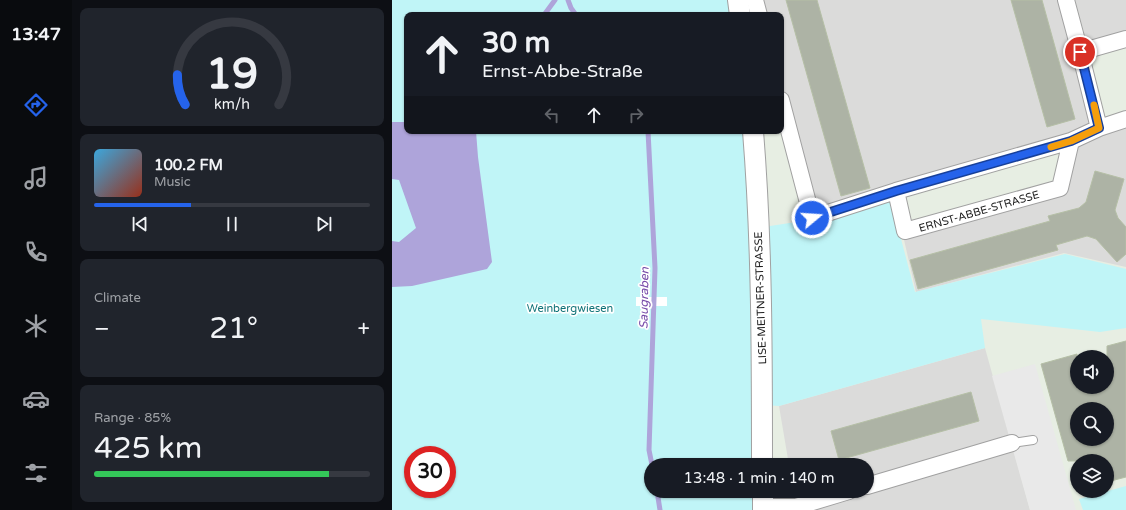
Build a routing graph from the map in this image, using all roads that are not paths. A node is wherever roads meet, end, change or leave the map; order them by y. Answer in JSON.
{"nodes":[{"id":1,"x":738,"y":0,"type":"edge"},
{"id":2,"x":755,"y":0,"type":"edge"},
{"id":3,"x":1066,"y":0,"type":"edge"},
{"id":4,"x":740,"y":12,"type":"edge"},
{"id":5,"x":758,"y":12,"type":"edge"},
{"id":6,"x":1126,"y":39,"type":"edge"},
{"id":7,"x":1080,"y":52,"type":"junction"},
{"id":8,"x":784,"y":111,"type":"edge"},
{"id":9,"x":1126,"y":119,"type":"edge"},
{"id":10,"x":1099,"y":128,"type":"junction"},
{"id":11,"x":753,"y":134,"type":"edge"},
{"id":12,"x":1071,"y":141,"type":"junction"},
{"id":13,"x":896,"y":191,"type":"junction"},
{"id":14,"x":1033,"y":440,"type":"dead end"},
{"id":15,"x":1012,"y":442,"type":"joint"},
{"id":16,"x":762,"y":458,"type":"edge"},
{"id":17,"x":874,"y":484,"type":"edge"},
{"id":18,"x":828,"y":498,"type":"edge"},
{"id":19,"x":763,"y":503,"type":"edge"},
{"id":20,"x":796,"y":508,"type":"edge"}],
"edges":[{"from":1,"to":4,"type":"street"},
{"from":2,"to":5,"type":"street"},
{"from":3,"to":7,"type":"street"},
{"from":6,"to":7,"type":"street"},
{"from":7,"to":10,"type":"street"},
{"from":8,"to":13,"type":"street"},
{"from":9,"to":10,"type":"street"},
{"from":10,"to":12,"type":"street"},
{"from":11,"to":16,"type":"street","name":"LISE-MEITNER-STRASSE"},
{"from":12,"to":13,"type":"street"},
{"from":12,"to":13,"type":"street","name":"ERNST-ABBE-STRASSE"},
{"from":14,"to":15,"type":"lane"},
{"from":15,"to":17,"type":"street"},
{"from":18,"to":20,"type":"street"},
{"from":19,"to":20,"type":"street"}]}
